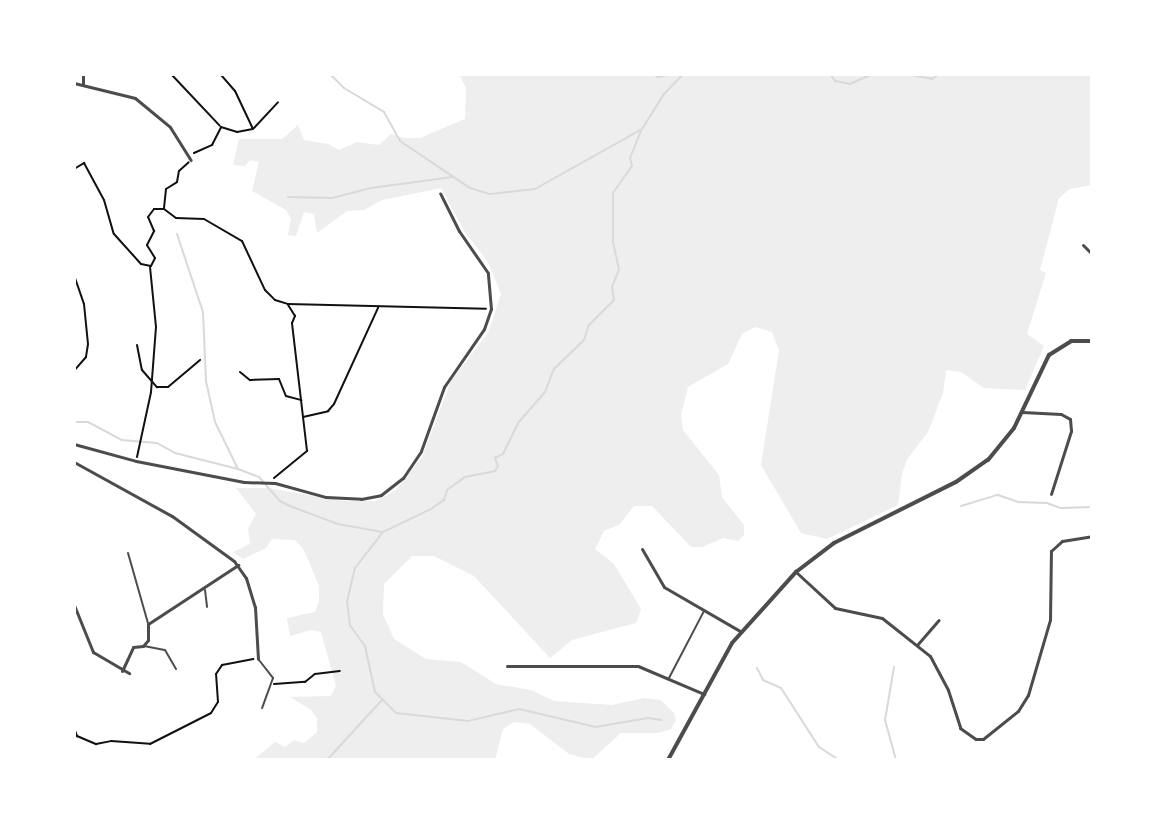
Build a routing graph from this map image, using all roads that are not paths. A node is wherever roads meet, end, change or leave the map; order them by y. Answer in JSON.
{"nodes":[{"id":1,"x":83,"y":74,"type":"edge"},
{"id":2,"x":74,"y":83,"type":"edge"},
{"id":3,"x":83,"y":84,"type":"junction"},
{"id":4,"x":191,"y":160,"type":"road end"},
{"id":5,"x":440,"y":193,"type":"dead end"},
{"id":6,"x":1083,"y":245,"type":"dead end"},
{"id":7,"x":1092,"y":254,"type":"edge"},
{"id":8,"x":1092,"y":341,"type":"edge"},
{"id":9,"x":1022,"y":412,"type":"junction"},
{"id":10,"x":74,"y":444,"type":"edge"},
{"id":11,"x":74,"y":462,"type":"edge"},
{"id":12,"x":1051,"y":494,"type":"dead end"},
{"id":13,"x":1092,"y":536,"type":"edge"},
{"id":14,"x":642,"y":549,"type":"dead end"},
{"id":15,"x":128,"y":553,"type":"dead end"},
{"id":16,"x":238,"y":565,"type":"junction"},
{"id":17,"x":796,"y":572,"type":"junction"},
{"id":18,"x":204,"y":588,"type":"junction"},
{"id":19,"x":74,"y":605,"type":"edge"},
{"id":20,"x":207,"y":607,"type":"dead end"},
{"id":21,"x":705,"y":610,"type":"junction"},
{"id":22,"x":939,"y":620,"type":"dead end"},
{"id":23,"x":148,"y":624,"type":"junction"},
{"id":24,"x":740,"y":631,"type":"junction"},
{"id":25,"x":917,"y":645,"type":"junction"},
{"id":26,"x":143,"y":646,"type":"junction"},
{"id":27,"x":258,"y":659,"type":"joint"},
{"id":28,"x":507,"y":666,"type":"dead end"},
{"id":29,"x":176,"y":669,"type":"dead end"},
{"id":30,"x":122,"y":671,"type":"junction"},
{"id":31,"x":129,"y":673,"type":"dead end"},
{"id":32,"x":669,"y":678,"type":"junction"},
{"id":33,"x":704,"y":694,"type":"junction"},
{"id":34,"x":262,"y":708,"type":"dead end"},
{"id":35,"x":668,"y":760,"type":"edge"}],
"edges":[{"from":1,"to":3,"type":"street"},
{"from":2,"to":3,"type":"street"},
{"from":3,"to":4,"type":"street"},
{"from":5,"to":10,"type":"street"},
{"from":6,"to":7,"type":"street"},
{"from":8,"to":9,"type":"street"},
{"from":9,"to":12,"type":"street"},
{"from":9,"to":17,"type":"street"},
{"from":11,"to":16,"type":"street"},
{"from":13,"to":25,"type":"street"},
{"from":14,"to":21,"type":"street"},
{"from":15,"to":23,"type":"lane"},
{"from":16,"to":18,"type":"street"},
{"from":16,"to":27,"type":"street"},
{"from":17,"to":24,"type":"street"},
{"from":17,"to":25,"type":"street"},
{"from":18,"to":20,"type":"lane"},
{"from":18,"to":23,"type":"street"},
{"from":19,"to":30,"type":"street"},
{"from":21,"to":24,"type":"street"},
{"from":21,"to":32,"type":"lane"},
{"from":22,"to":25,"type":"street"},
{"from":23,"to":26,"type":"street"},
{"from":24,"to":33,"type":"street"},
{"from":26,"to":29,"type":"lane"},
{"from":26,"to":30,"type":"street"},
{"from":27,"to":34,"type":"lane"},
{"from":28,"to":32,"type":"street"},
{"from":30,"to":31,"type":"street"},
{"from":32,"to":33,"type":"street"},
{"from":33,"to":35,"type":"street"}]}
